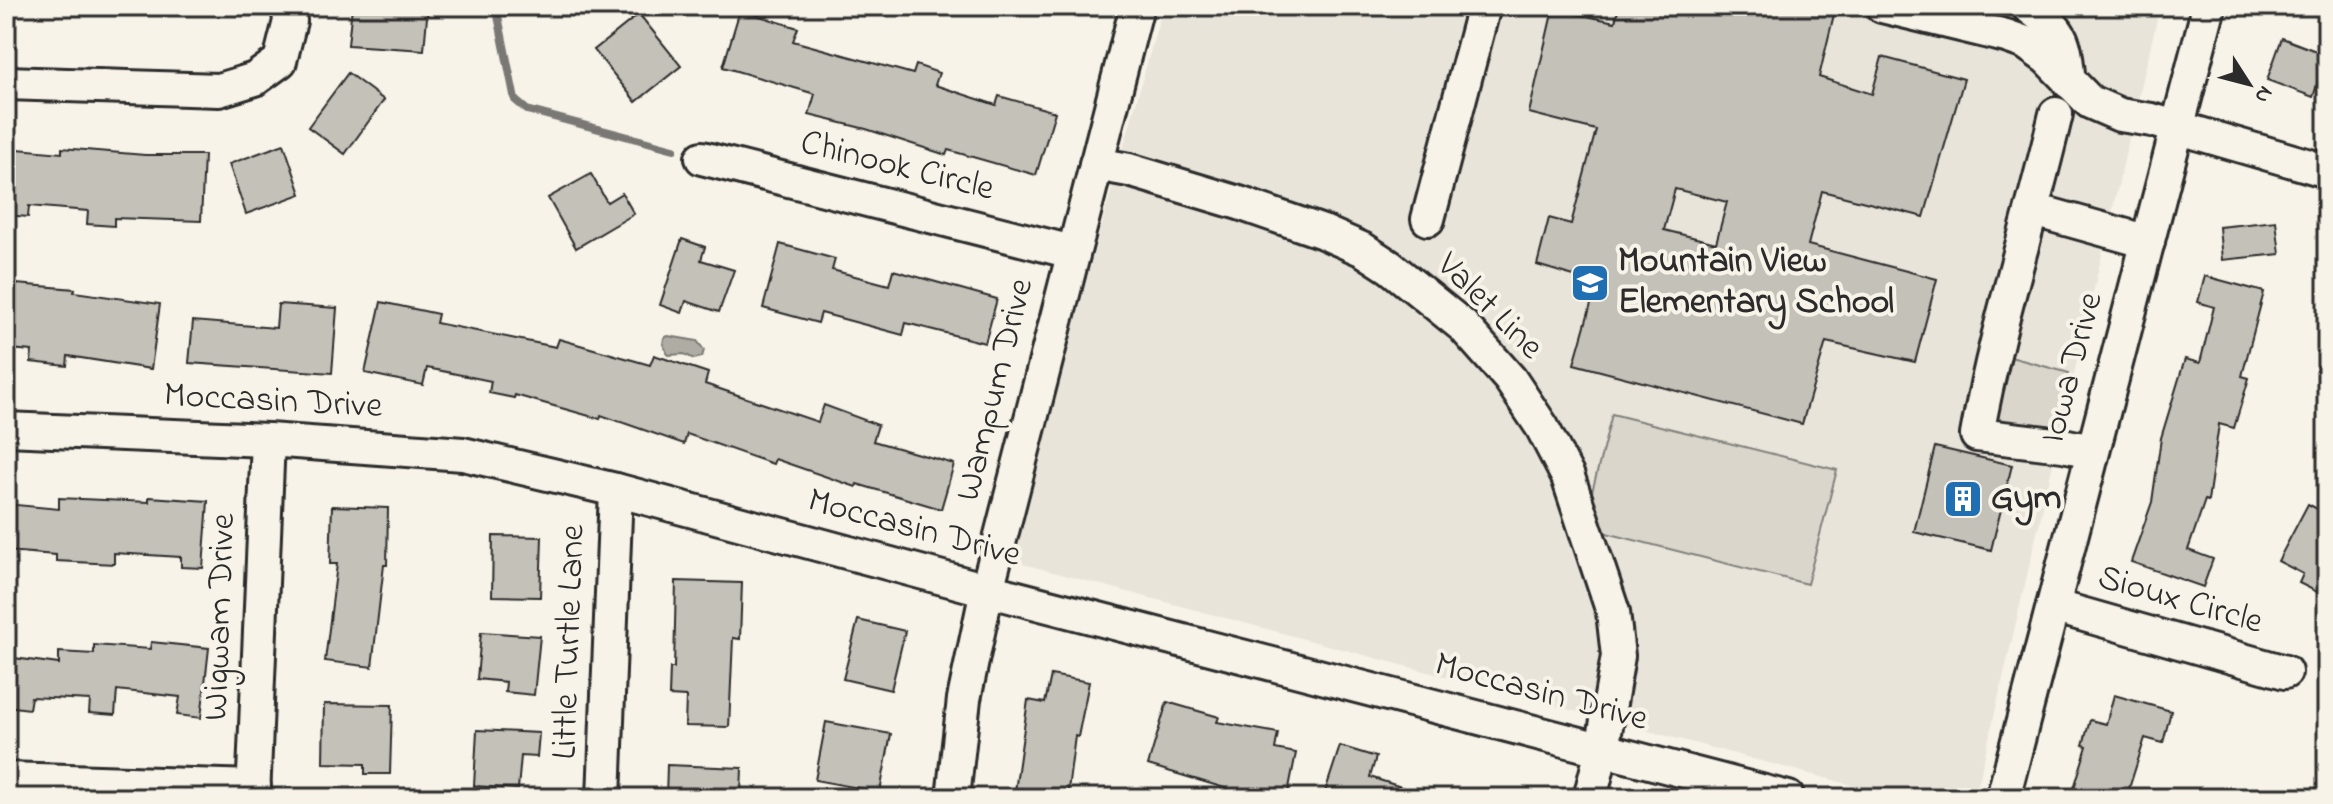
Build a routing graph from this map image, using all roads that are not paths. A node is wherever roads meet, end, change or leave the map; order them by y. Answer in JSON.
{"nodes":[{"id":1,"x":288,"y":6,"type":"edge"},
{"id":2,"x":1137,"y":6,"type":"edge"},
{"id":3,"x":1484,"y":6,"type":"edge"},
{"id":4,"x":1882,"y":6,"type":"edge"},
{"id":5,"x":2028,"y":6,"type":"edge"},
{"id":6,"x":2209,"y":6,"type":"edge"},
{"id":7,"x":2069,"y":82,"type":"junction"},
{"id":8,"x":6,"y":83,"type":"edge"},
{"id":9,"x":2056,"y":114,"type":"dead end"},
{"id":10,"x":2179,"y":129,"type":"junction"},
{"id":11,"x":702,"y":158,"type":"dead end"},
{"id":12,"x":1096,"y":164,"type":"junction"},
{"id":13,"x":2327,"y":171,"type":"edge"},
{"id":14,"x":2034,"y":210,"type":"junction"},
{"id":15,"x":1428,"y":219,"type":"dead end"},
{"id":16,"x":2148,"y":242,"type":"junction"},
{"id":17,"x":1072,"y":252,"type":"junction"},
{"id":18,"x":6,"y":429,"type":"edge"},
{"id":19,"x":268,"y":440,"type":"junction"},
{"id":20,"x":2092,"y":451,"type":"junction"},
{"id":21,"x":616,"y":490,"type":"junction"},
{"id":22,"x":987,"y":590,"type":"junction"},
{"id":23,"x":2053,"y":606,"type":"junction"},
{"id":24,"x":2285,"y":672,"type":"dead end"},
{"id":25,"x":1602,"y":750,"type":"junction"},
{"id":26,"x":6,"y":779,"type":"edge"},
{"id":27,"x":253,"y":793,"type":"edge"},
{"id":28,"x":604,"y":798,"type":"edge"},
{"id":29,"x":953,"y":798,"type":"edge"},
{"id":30,"x":1590,"y":798,"type":"edge"},
{"id":31,"x":1788,"y":798,"type":"edge"},
{"id":32,"x":2003,"y":798,"type":"edge"}],
"edges":[{"from":1,"to":8,"type":"street"},
{"from":2,"to":12,"type":"street","name":"Wampum Drive"},
{"from":3,"to":15,"type":"street"},
{"from":4,"to":7,"type":"street"},
{"from":5,"to":7,"type":"street"},
{"from":6,"to":10,"type":"street","name":"Iowa Drive"},
{"from":7,"to":10,"type":"street"},
{"from":9,"to":14,"type":"street"},
{"from":10,"to":13,"type":"street"},
{"from":10,"to":16,"type":"street","name":"Iowa Drive"},
{"from":11,"to":17,"type":"street","name":"Chinook Circle"},
{"from":12,"to":17,"type":"street","name":"Wampum Drive"},
{"from":12,"to":25,"type":"street","name":"Valet Line"},
{"from":14,"to":16,"type":"street"},
{"from":14,"to":20,"type":"street"},
{"from":16,"to":20,"type":"street","name":"Iowa Drive"},
{"from":17,"to":22,"type":"street","name":"Wampum Drive"},
{"from":18,"to":19,"type":"street","name":"Moccasin Drive"},
{"from":19,"to":21,"type":"street","name":"Moccasin Drive"},
{"from":19,"to":27,"type":"street","name":"Wigwam Drive"},
{"from":20,"to":23,"type":"street","name":"Iowa Drive"},
{"from":21,"to":22,"type":"street","name":"Moccasin Drive"},
{"from":21,"to":28,"type":"street","name":"Little Turtle Lane"},
{"from":22,"to":25,"type":"street","name":"Moccasin Drive"},
{"from":22,"to":29,"type":"street","name":"Wampum Drive"},
{"from":23,"to":24,"type":"street","name":"Sioux Circle"},
{"from":23,"to":32,"type":"street","name":"Iowa Drive"},
{"from":25,"to":30,"type":"street","name":"Valet Line"},
{"from":25,"to":31,"type":"street","name":"Moccasin Drive"},
{"from":26,"to":27,"type":"street"}]}
